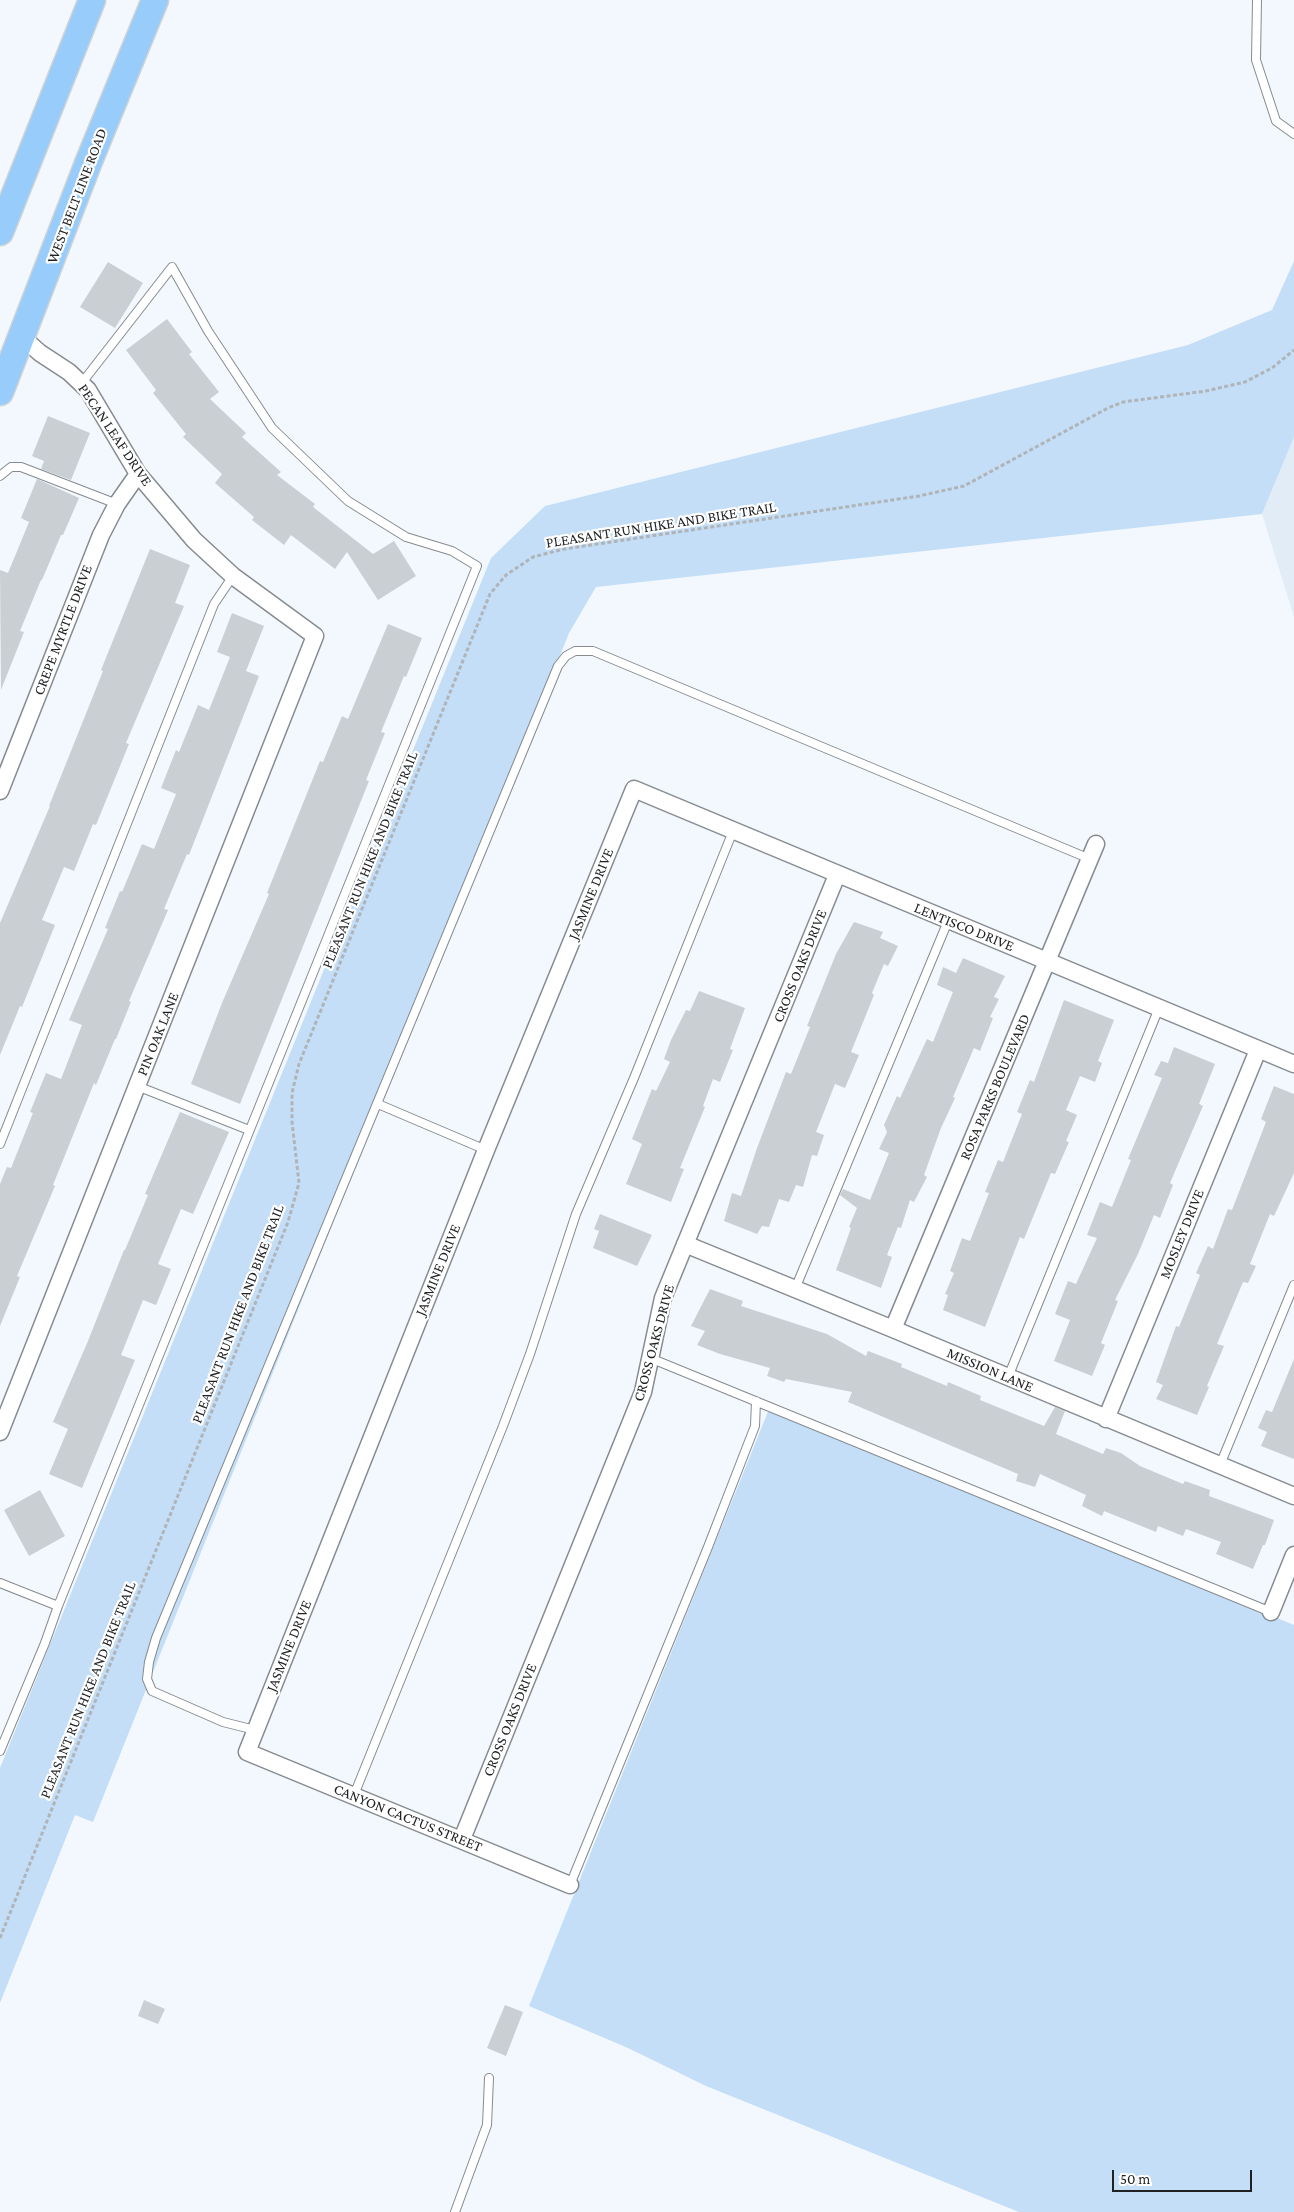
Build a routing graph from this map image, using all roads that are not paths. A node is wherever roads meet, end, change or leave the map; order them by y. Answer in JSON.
{"nodes":[{"id":1,"x":92,"y":0,"type":"edge"},
{"id":2,"x":155,"y":0,"type":"edge"},
{"id":3,"x":1258,"y":0,"type":"edge"},
{"id":4,"x":1294,"y":134,"type":"edge"},
{"id":5,"x":0,"y":232,"type":"edge"},
{"id":6,"x":22,"y":337,"type":"junction"},
{"id":7,"x":81,"y":384,"type":"junction"},
{"id":8,"x":0,"y":392,"type":"edge"},
{"id":9,"x":138,"y":474,"type":"junction"},
{"id":10,"x":0,"y":476,"type":"edge"},
{"id":11,"x":117,"y":504,"type":"junction"},
{"id":12,"x":233,"y":576,"type":"junction"},
{"id":13,"x":316,"y":636,"type":"joint"},
{"id":14,"x":634,"y":789,"type":"joint"},
{"id":15,"x":0,"y":791,"type":"edge"},
{"id":16,"x":733,"y":831,"type":"junction"},
{"id":17,"x":1093,"y":852,"type":"joint"},
{"id":18,"x":837,"y":875,"type":"junction"},
{"id":19,"x":948,"y":921,"type":"junction"},
{"id":20,"x":1047,"y":962,"type":"junction"},
{"id":21,"x":1159,"y":1008,"type":"junction"},
{"id":22,"x":1258,"y":1050,"type":"junction"},
{"id":23,"x":1294,"y":1064,"type":"edge"},
{"id":24,"x":137,"y":1086,"type":"junction"},
{"id":25,"x":378,"y":1104,"type":"junction"},
{"id":26,"x":249,"y":1130,"type":"junction"},
{"id":27,"x":0,"y":1144,"type":"edge"},
{"id":28,"x":486,"y":1150,"type":"junction"},
{"id":29,"x":685,"y":1244,"type":"junction"},
{"id":30,"x":1294,"y":1285,"type":"edge"},
{"id":31,"x":795,"y":1289,"type":"junction"},
{"id":32,"x":893,"y":1329,"type":"junction"},
{"id":33,"x":650,"y":1358,"type":"junction"},
{"id":34,"x":1008,"y":1377,"type":"junction"},
{"id":35,"x":756,"y":1401,"type":"junction"},
{"id":36,"x":1106,"y":1419,"type":"junction"},
{"id":37,"x":0,"y":1432,"type":"edge"},
{"id":38,"x":1220,"y":1466,"type":"junction"},
{"id":39,"x":1294,"y":1496,"type":"edge"},
{"id":40,"x":1294,"y":1554,"type":"edge"},
{"id":41,"x":0,"y":1583,"type":"edge"},
{"id":42,"x":58,"y":1606,"type":"junction"},
{"id":43,"x":1271,"y":1612,"type":"joint"},
{"id":44,"x":255,"y":1730,"type":"junction"},
{"id":45,"x":0,"y":1750,"type":"edge"},
{"id":46,"x":246,"y":1752,"type":"joint"},
{"id":47,"x":354,"y":1795,"type":"junction"},
{"id":48,"x":462,"y":1839,"type":"junction"},
{"id":49,"x":570,"y":1885,"type":"joint"},
{"id":50,"x":490,"y":2078,"type":"dead end"},
{"id":51,"x":455,"y":2212,"type":"edge"}],
"edges":[{"from":1,"to":5,"type":"main road"},
{"from":2,"to":6,"type":"main road","name":"WEST BELT LINE ROAD"},
{"from":3,"to":4,"type":"lane"},
{"from":6,"to":7,"type":"street","name":"PECAN LEAF DRIVE"},
{"from":6,"to":8,"type":"main road","name":"WEST BELT LINE ROAD"},
{"from":7,"to":9,"type":"street","name":"PECAN LEAF DRIVE"},
{"from":7,"to":26,"type":"lane"},
{"from":9,"to":11,"type":"street","name":"CREPE MYRTLE DRIVE"},
{"from":9,"to":12,"type":"street","name":"PECAN LEAF DRIVE"},
{"from":10,"to":11,"type":"lane"},
{"from":11,"to":15,"type":"street","name":"CREPE MYRTLE DRIVE"},
{"from":12,"to":13,"type":"street","name":"PECAN LEAF DRIVE"},
{"from":12,"to":27,"type":"lane"},
{"from":13,"to":24,"type":"street","name":"PIN OAK LANE"},
{"from":14,"to":16,"type":"street","name":"LENTISCO DRIVE"},
{"from":14,"to":28,"type":"street","name":"JASMINE DRIVE"},
{"from":16,"to":18,"type":"street","name":"LENTISCO DRIVE"},
{"from":16,"to":47,"type":"lane"},
{"from":17,"to":20,"type":"street","name":"ROSA PARKS BOULEVARD"},
{"from":17,"to":25,"type":"lane"},
{"from":18,"to":19,"type":"street","name":"LENTISCO DRIVE"},
{"from":18,"to":29,"type":"street","name":"CROSS OAKS DRIVE"},
{"from":19,"to":20,"type":"street","name":"LENTISCO DRIVE"},
{"from":19,"to":31,"type":"lane"},
{"from":20,"to":21,"type":"street","name":"LENTISCO DRIVE"},
{"from":20,"to":32,"type":"street","name":"ROSA PARKS BOULEVARD"},
{"from":21,"to":22,"type":"street","name":"LENTISCO DRIVE"},
{"from":21,"to":34,"type":"lane"},
{"from":22,"to":23,"type":"street","name":"LENTISCO DRIVE"},
{"from":22,"to":36,"type":"street","name":"MOSLEY DRIVE"},
{"from":24,"to":26,"type":"lane"},
{"from":24,"to":37,"type":"street","name":"PIN OAK LANE"},
{"from":25,"to":28,"type":"lane"},
{"from":25,"to":44,"type":"lane"},
{"from":26,"to":42,"type":"lane"},
{"from":28,"to":44,"type":"street","name":"JASMINE DRIVE"},
{"from":29,"to":31,"type":"street","name":"MISSION LANE"},
{"from":29,"to":33,"type":"street","name":"CROSS OAKS DRIVE"},
{"from":30,"to":38,"type":"lane"},
{"from":31,"to":32,"type":"street","name":"MISSION LANE"},
{"from":32,"to":34,"type":"street","name":"MISSION LANE"},
{"from":33,"to":35,"type":"lane"},
{"from":33,"to":48,"type":"street","name":"CROSS OAKS DRIVE"},
{"from":34,"to":36,"type":"street","name":"MISSION LANE"},
{"from":35,"to":43,"type":"lane"},
{"from":35,"to":49,"type":"lane"},
{"from":36,"to":38,"type":"street","name":"MISSION LANE"},
{"from":38,"to":39,"type":"street","name":"MISSION LANE"},
{"from":40,"to":43,"type":"street"},
{"from":41,"to":42,"type":"lane"},
{"from":42,"to":45,"type":"lane"},
{"from":44,"to":46,"type":"street","name":"JASMINE DRIVE"},
{"from":46,"to":47,"type":"street","name":"CANYON CACTUS STREET"},
{"from":47,"to":48,"type":"street","name":"CANYON CACTUS STREET"},
{"from":48,"to":49,"type":"street","name":"CANYON CACTUS STREET"},
{"from":50,"to":51,"type":"lane"}]}
